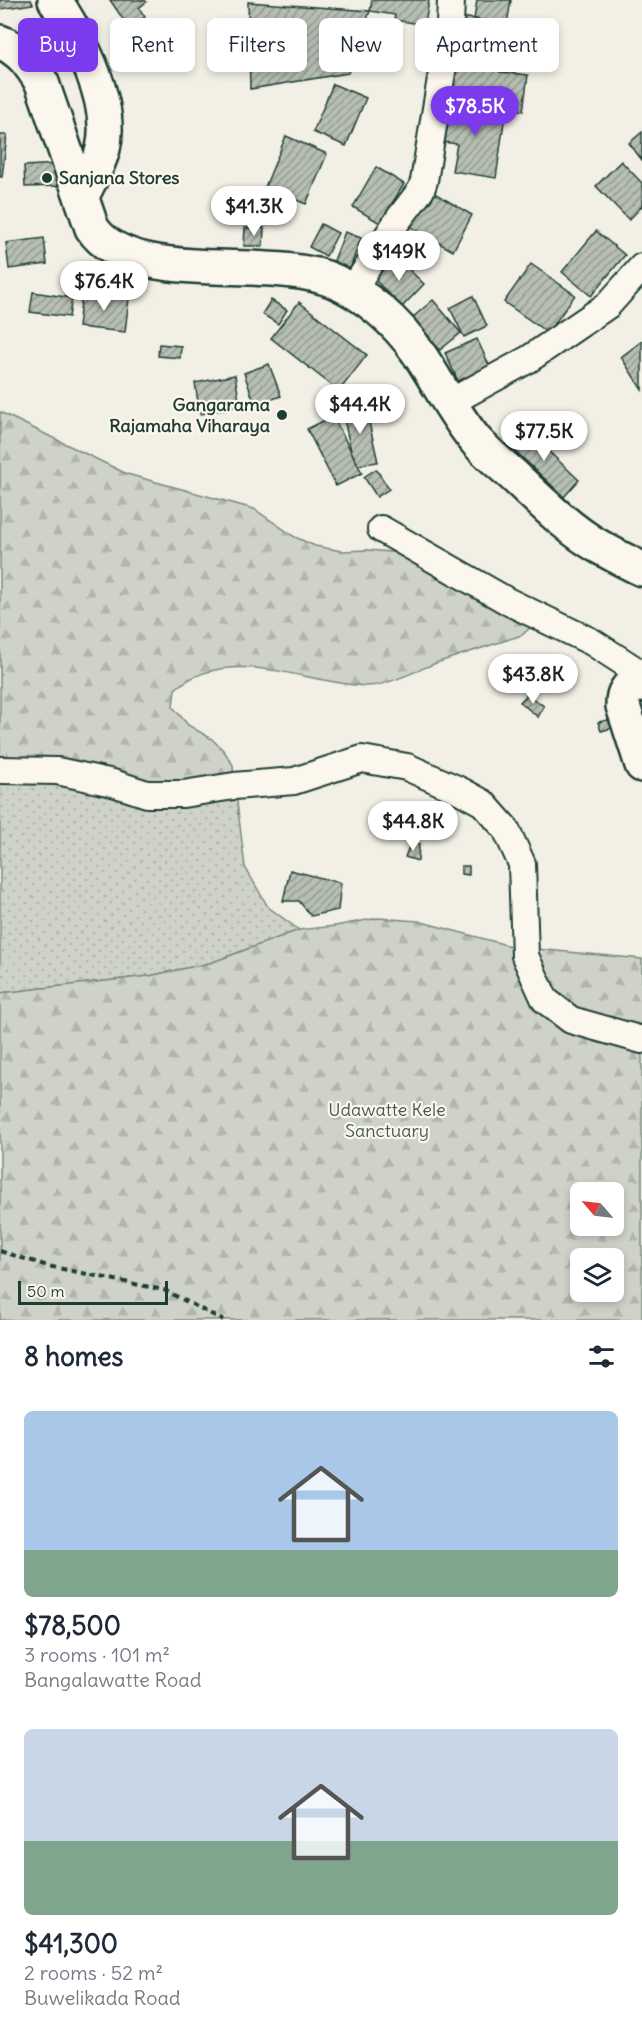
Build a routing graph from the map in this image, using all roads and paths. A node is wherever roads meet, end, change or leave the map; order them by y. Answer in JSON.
{"nodes":[{"id":1,"x":55,"y":0,"type":"edge"},
{"id":2,"x":451,"y":0,"type":"edge"},
{"id":3,"x":0,"y":42,"type":"edge"},
{"id":4,"x":82,"y":196,"type":"junction"},
{"id":5,"x":642,"y":267,"type":"edge"},
{"id":6,"x":352,"y":291,"type":"junction"},
{"id":7,"x":449,"y":403,"type":"junction"},
{"id":8,"x":381,"y":529,"type":"dead end"},
{"id":9,"x":642,"y":569,"type":"edge"},
{"id":10,"x":642,"y":685,"type":"edge"},
{"id":11,"x":642,"y":765,"type":"edge"},
{"id":12,"x":0,"y":770,"type":"edge"},
{"id":13,"x":642,"y":1040,"type":"edge"},
{"id":14,"x":0,"y":1251,"type":"edge"},
{"id":15,"x":223,"y":1320,"type":"edge"}],
"edges":[{"from":1,"to":4,"type":"main road"},
{"from":2,"to":6,"type":"street"},
{"from":3,"to":4,"type":"main road"},
{"from":4,"to":6,"type":"main road"},
{"from":5,"to":7,"type":"street"},
{"from":6,"to":7,"type":"main road"},
{"from":7,"to":9,"type":"main road"},
{"from":8,"to":10,"type":"street"},
{"from":10,"to":11,"type":"main road"},
{"from":12,"to":13,"type":"street"},
{"from":14,"to":15,"type":"path"}]}
